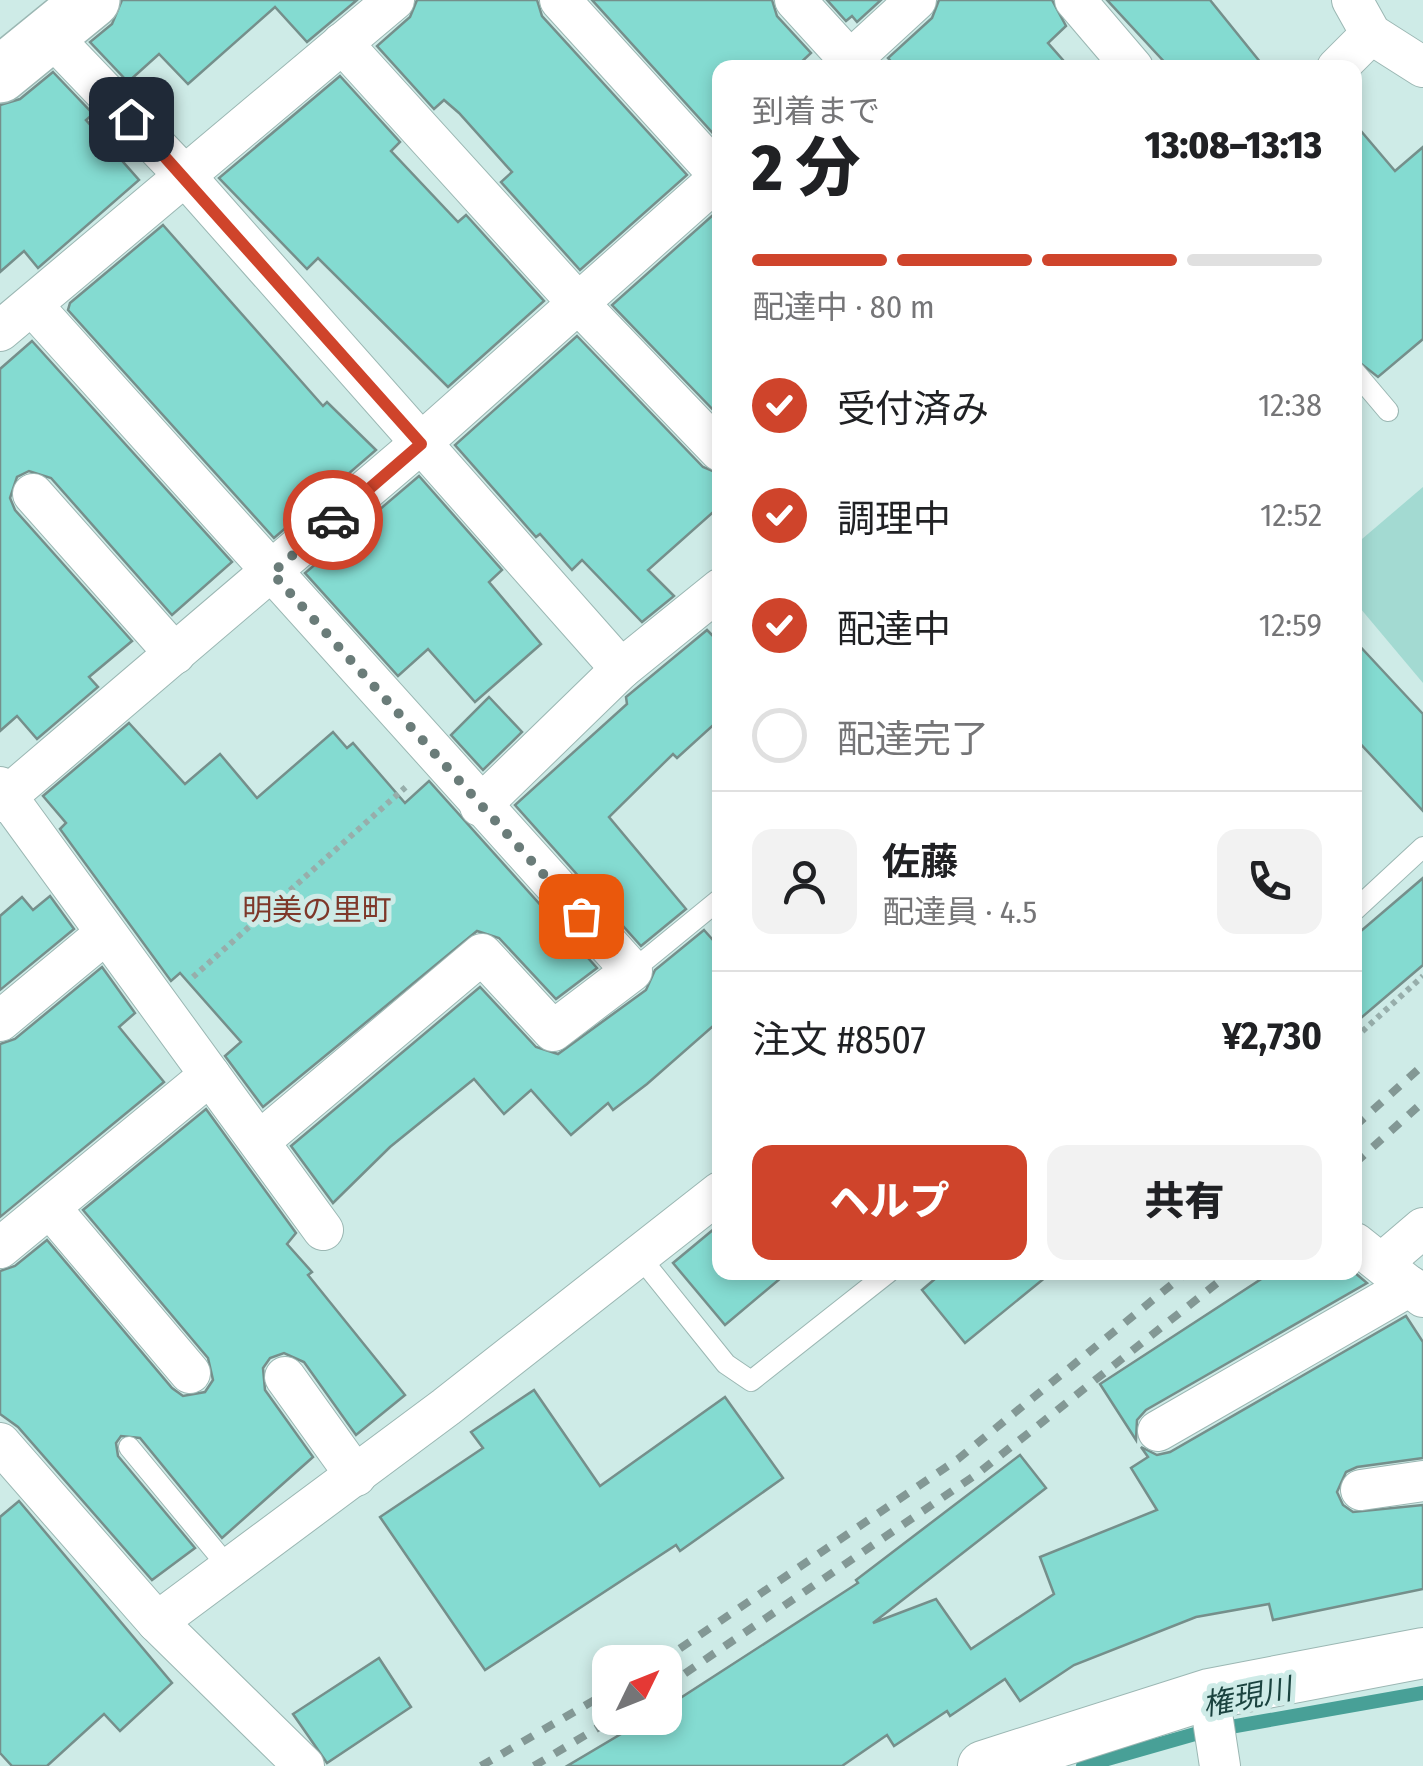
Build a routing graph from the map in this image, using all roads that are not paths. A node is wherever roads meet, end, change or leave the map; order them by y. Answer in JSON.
{"nodes":[{"id":1,"x":394,"y":0,"type":"edge"},
{"id":2,"x":560,"y":0,"type":"edge"},
{"id":3,"x":795,"y":0,"type":"edge"},
{"id":4,"x":916,"y":0,"type":"edge"},
{"id":5,"x":1075,"y":0,"type":"edge"},
{"id":6,"x":72,"y":11,"type":"edge"},
{"id":7,"x":1361,"y":17,"type":"edge"},
{"id":8,"x":342,"y":43,"type":"junction"},
{"id":9,"x":846,"y":60,"type":"edge"},
{"id":10,"x":855,"y":60,"type":"edge"},
{"id":11,"x":1126,"y":60,"type":"edge"},
{"id":12,"x":1341,"y":60,"type":"edge"},
{"id":13,"x":1423,"y":67,"type":"edge"},
{"id":14,"x":0,"y":75,"type":"edge"},
{"id":15,"x":712,"y":167,"type":"edge"},
{"id":16,"x":186,"y":177,"type":"junction"},
{"id":17,"x":712,"y":183,"type":"edge"},
{"id":18,"x":578,"y":303,"type":"junction"},
{"id":19,"x":32,"y":306,"type":"junction"},
{"id":20,"x":0,"y":331,"type":"edge"},
{"id":21,"x":1362,"y":380,"type":"edge"},
{"id":22,"x":1388,"y":410,"type":"dead end"},
{"id":23,"x":712,"y":443,"type":"edge"},
{"id":24,"x":421,"y":444,"type":"junction"},
{"id":25,"x":33,"y":494,"type":"dead end"},
{"id":26,"x":272,"y":573,"type":"junction"},
{"id":27,"x":712,"y":595,"type":"edge"},
{"id":28,"x":175,"y":654,"type":"junction"},
{"id":29,"x":621,"y":669,"type":"junction"},
{"id":30,"x":2,"y":795,"type":"edge"},
{"id":31,"x":480,"y":806,"type":"junction"},
{"id":32,"x":1423,"y":847,"type":"edge"},
{"id":33,"x":1362,"y":904,"type":"edge"},
{"id":34,"x":712,"y":906,"type":"edge"},
{"id":35,"x":106,"y":934,"type":"junction"},
{"id":36,"x":632,"y":971,"type":"junction"},
{"id":37,"x":0,"y":1021,"type":"edge"},
{"id":38,"x":210,"y":1075,"type":"junction"},
{"id":39,"x":261,"y":1140,"type":"junction"},
{"id":40,"x":712,"y":1198,"type":"edge"},
{"id":41,"x":52,"y":1210,"type":"junction"},
{"id":42,"x":1423,"y":1228,"type":"edge"},
{"id":43,"x":323,"y":1230,"type":"dead end"},
{"id":44,"x":0,"y":1248,"type":"edge"},
{"id":45,"x":640,"y":1257,"type":"junction"},
{"id":46,"x":1392,"y":1272,"type":"edge"},
{"id":47,"x":879,"y":1280,"type":"edge"},
{"id":48,"x":190,"y":1373,"type":"dead end"},
{"id":49,"x":285,"y":1377,"type":"dead end"},
{"id":50,"x":1158,"y":1431,"type":"dead end"},
{"id":51,"x":130,"y":1447,"type":"dead end"},
{"id":52,"x":7,"y":1466,"type":"edge"},
{"id":53,"x":356,"y":1476,"type":"junction"},
{"id":54,"x":1423,"y":1481,"type":"edge"},
{"id":55,"x":1361,"y":1490,"type":"dead end"},
{"id":56,"x":230,"y":1569,"type":"junction"},
{"id":57,"x":157,"y":1622,"type":"junction"},
{"id":58,"x":1423,"y":1653,"type":"edge"},
{"id":59,"x":1210,"y":1702,"type":"junction"},
{"id":60,"x":1219,"y":1761,"type":"edge"},
{"id":61,"x":304,"y":1766,"type":"edge"},
{"id":62,"x":982,"y":1766,"type":"edge"}],
"edges":[{"from":1,"to":8,"type":"street"},
{"from":2,"to":15,"type":"street"},
{"from":3,"to":9,"type":"street"},
{"from":4,"to":10,"type":"street"},
{"from":5,"to":11,"type":"street"},
{"from":6,"to":14,"type":"main road"},
{"from":6,"to":16,"type":"street"},
{"from":7,"to":12,"type":"street"},
{"from":7,"to":13,"type":"street"},
{"from":8,"to":16,"type":"street"},
{"from":8,"to":18,"type":"street"},
{"from":16,"to":19,"type":"street"},
{"from":16,"to":24,"type":"street"},
{"from":17,"to":18,"type":"street"},
{"from":18,"to":23,"type":"street"},
{"from":18,"to":24,"type":"street"},
{"from":19,"to":20,"type":"street"},
{"from":19,"to":26,"type":"street"},
{"from":21,"to":22,"type":"lane"},
{"from":24,"to":26,"type":"street"},
{"from":24,"to":29,"type":"street"},
{"from":25,"to":28,"type":"street"},
{"from":26,"to":28,"type":"street"},
{"from":26,"to":31,"type":"street"},
{"from":27,"to":29,"type":"street"},
{"from":28,"to":30,"type":"street"},
{"from":29,"to":31,"type":"street"},
{"from":30,"to":35,"type":"street"},
{"from":31,"to":36,"type":"street"},
{"from":32,"to":33,"type":"lane"},
{"from":34,"to":36,"type":"lane"},
{"from":35,"to":37,"type":"street"},
{"from":35,"to":38,"type":"street"},
{"from":36,"to":39,"type":"street"},
{"from":38,"to":39,"type":"street"},
{"from":38,"to":41,"type":"street"},
{"from":39,"to":43,"type":"street"},
{"from":40,"to":45,"type":"street"},
{"from":41,"to":44,"type":"street"},
{"from":41,"to":48,"type":"street"},
{"from":42,"to":46,"type":"street"},
{"from":45,"to":47,"type":"lane"},
{"from":45,"to":53,"type":"street"},
{"from":46,"to":50,"type":"street"},
{"from":49,"to":53,"type":"street"},
{"from":51,"to":56,"type":"lane"},
{"from":52,"to":57,"type":"street"},
{"from":53,"to":56,"type":"street"},
{"from":54,"to":55,"type":"street"},
{"from":56,"to":57,"type":"street"},
{"from":57,"to":61,"type":"street"},
{"from":58,"to":59,"type":"street"},
{"from":59,"to":60,"type":"street"},
{"from":59,"to":62,"type":"street"}]}
